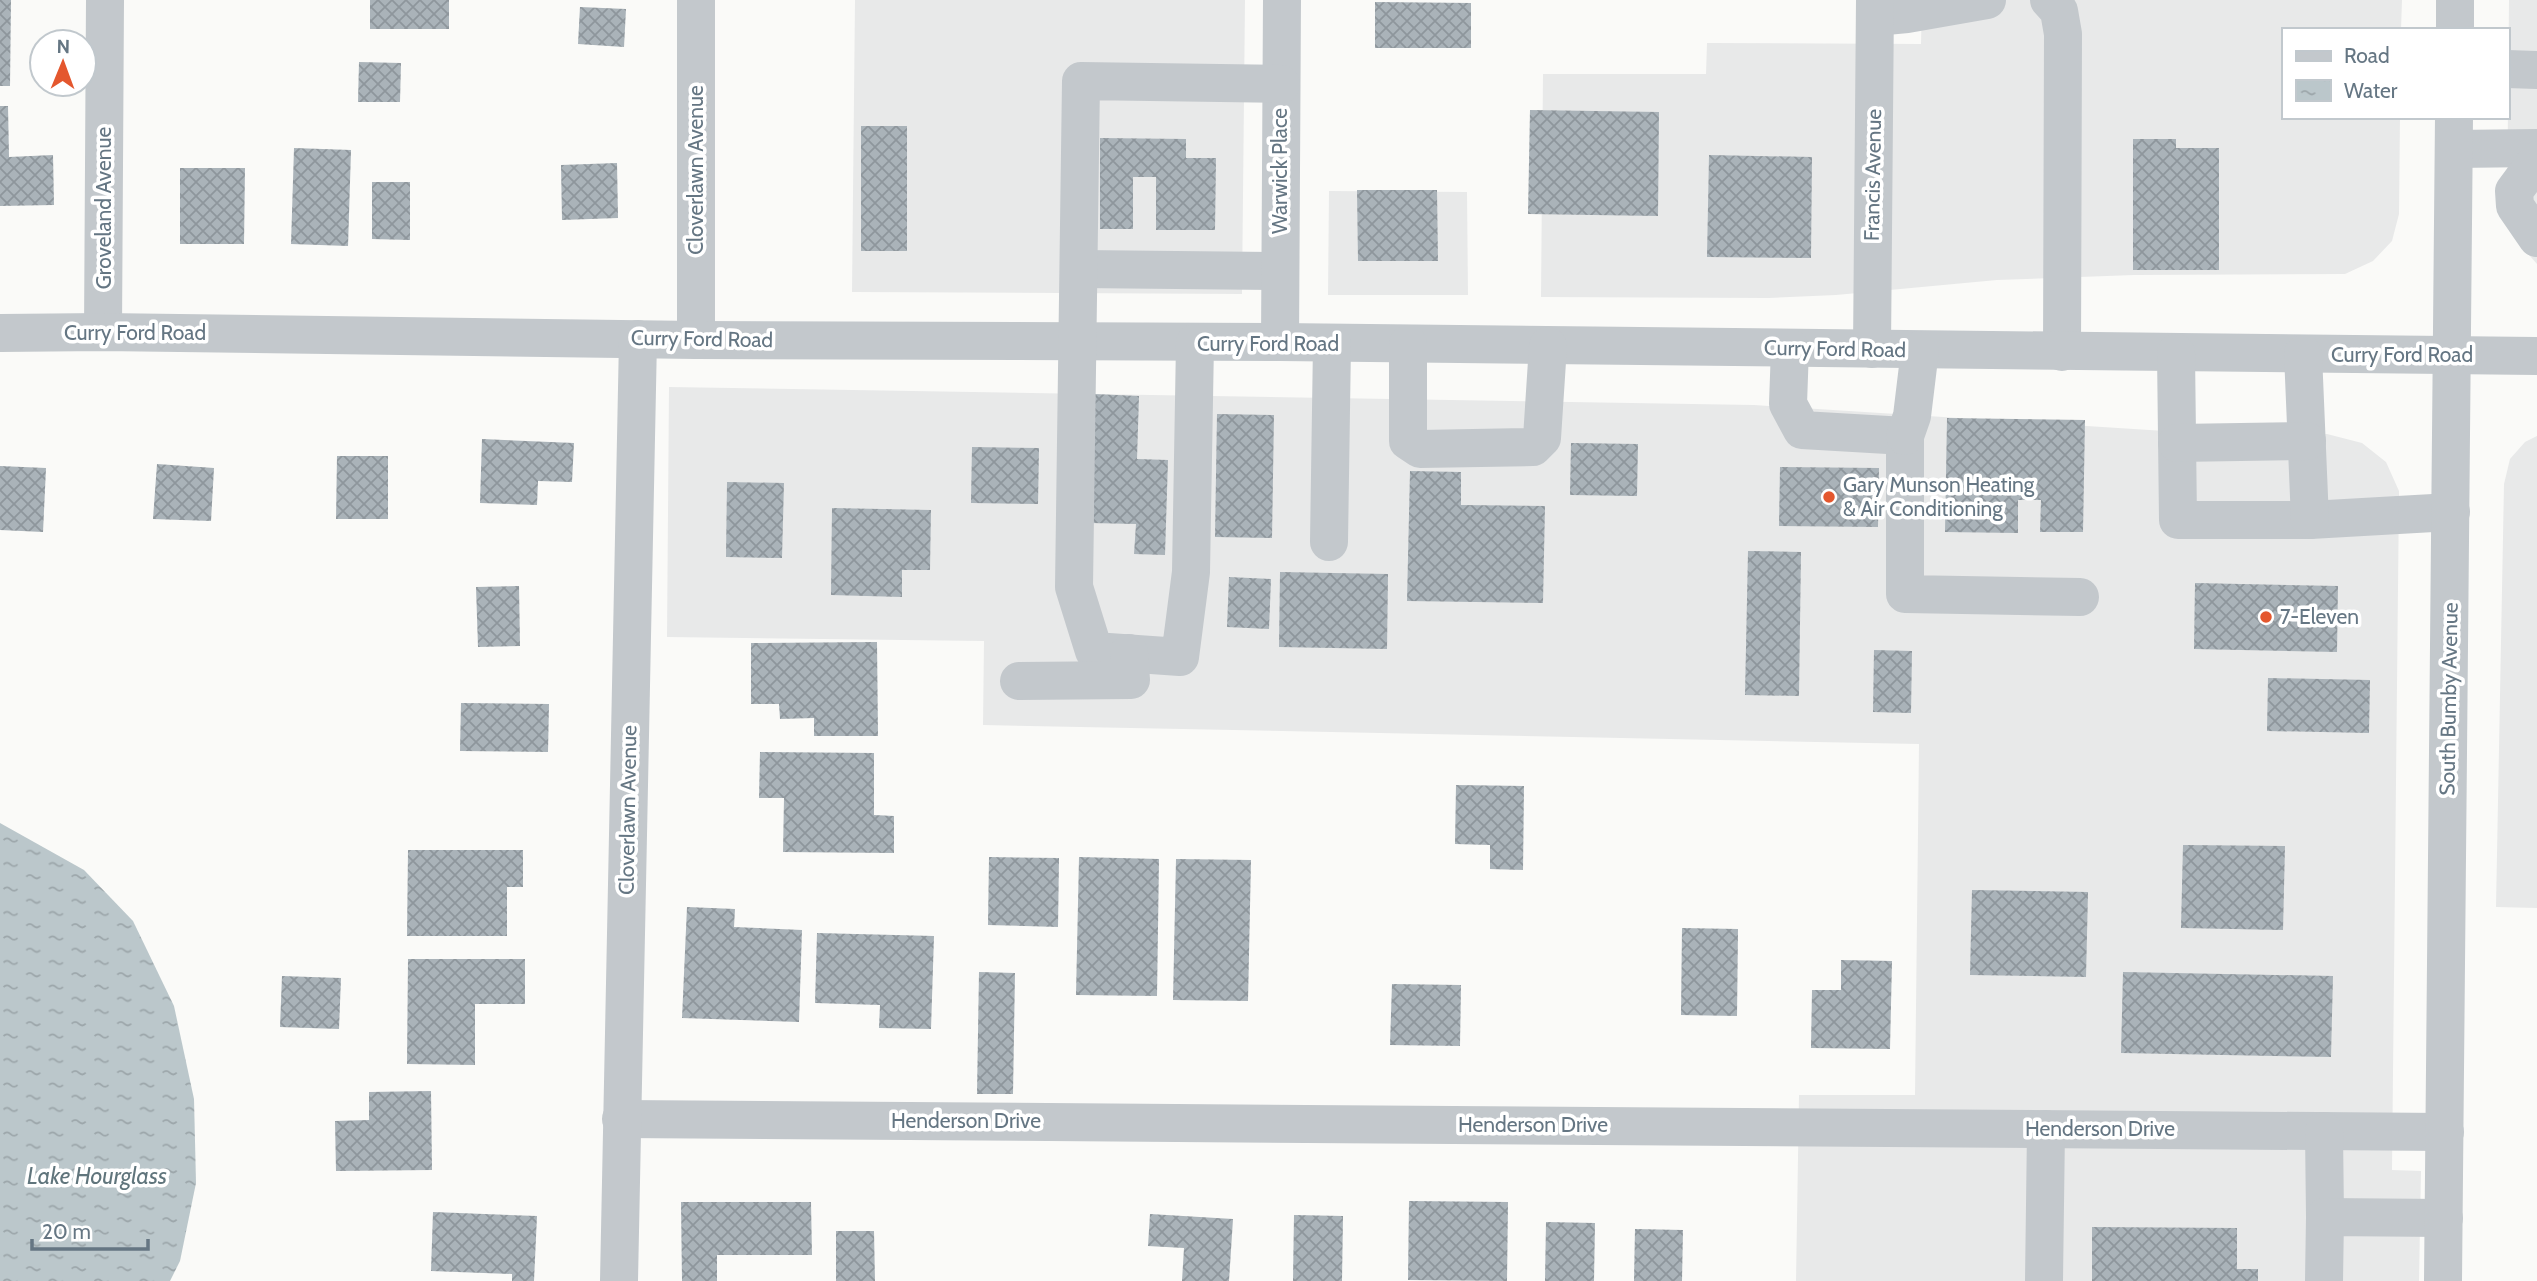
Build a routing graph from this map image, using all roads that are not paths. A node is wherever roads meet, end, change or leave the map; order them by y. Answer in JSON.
{"nodes":[{"id":1,"x":105,"y":0,"type":"edge"},
{"id":2,"x":696,"y":0,"type":"edge"},
{"id":3,"x":1282,"y":0,"type":"edge"},
{"id":4,"x":1987,"y":0,"type":"edge"},
{"id":5,"x":2049,"y":0,"type":"edge"},
{"id":6,"x":2455,"y":0,"type":"edge"},
{"id":7,"x":1875,"y":8,"type":"edge"},
{"id":8,"x":2455,"y":28,"type":"edge"},
{"id":9,"x":2509,"y":69,"type":"edge"},
{"id":10,"x":2537,"y":70,"type":"edge"},
{"id":11,"x":1281,"y":84,"type":"junction"},
{"id":12,"x":2454,"y":133,"type":"edge"},
{"id":13,"x":2537,"y":148,"type":"edge"},
{"id":14,"x":2537,"y":160,"type":"edge"},
{"id":15,"x":2537,"y":238,"type":"edge"},
{"id":16,"x":1080,"y":269,"type":"junction"},
{"id":17,"x":1280,"y":271,"type":"junction"},
{"id":18,"x":103,"y":332,"type":"junction"},
{"id":19,"x":0,"y":333,"type":"edge"},
{"id":20,"x":638,"y":339,"type":"junction"},
{"id":21,"x":696,"y":340,"type":"junction"},
{"id":22,"x":1079,"y":341,"type":"junction"},
{"id":23,"x":1280,"y":342,"type":"junction"},
{"id":24,"x":1195,"y":343,"type":"junction"},
{"id":25,"x":1332,"y":344,"type":"junction"},
{"id":26,"x":1408,"y":344,"type":"junction"},
{"id":27,"x":1548,"y":345,"type":"junction"},
{"id":28,"x":1790,"y":348,"type":"junction"},
{"id":29,"x":1872,"y":349,"type":"junction"},
{"id":30,"x":1920,"y":350,"type":"junction"},
{"id":31,"x":2062,"y":352,"type":"junction"},
{"id":32,"x":2176,"y":353,"type":"junction"},
{"id":33,"x":2302,"y":354,"type":"junction"},
{"id":34,"x":2453,"y":355,"type":"junction"},
{"id":35,"x":2537,"y":356,"type":"edge"},
{"id":36,"x":1905,"y":436,"type":"junction"},
{"id":37,"x":2307,"y":441,"type":"junction"},
{"id":38,"x":2177,"y":443,"type":"junction"},
{"id":39,"x":2451,"y":512,"type":"junction"},
{"id":40,"x":2310,"y":520,"type":"junction"},
{"id":41,"x":1329,"y":542,"type":"dead end"},
{"id":42,"x":2080,"y":597,"type":"dead end"},
{"id":43,"x":1129,"y":653,"type":"junction"},
{"id":44,"x":1019,"y":681,"type":"dead end"},
{"id":45,"x":621,"y":1119,"type":"junction"},
{"id":46,"x":2046,"y":1129,"type":"junction"},
{"id":47,"x":2324,"y":1131,"type":"junction"},
{"id":48,"x":2445,"y":1132,"type":"junction"},
{"id":49,"x":2325,"y":1217,"type":"junction"},
{"id":50,"x":2444,"y":1217,"type":"junction"},
{"id":51,"x":619,"y":1281,"type":"edge"},
{"id":52,"x":2044,"y":1281,"type":"edge"},
{"id":53,"x":2324,"y":1281,"type":"edge"},
{"id":54,"x":2443,"y":1281,"type":"edge"}],
"edges":[{"from":1,"to":18,"type":"street","name":"Groveland Avenue"},
{"from":2,"to":21,"type":"street","name":"Cloverlawn Avenue"},
{"from":3,"to":11,"type":"street","name":"Warwick Place"},
{"from":4,"to":7,"type":"street"},
{"from":5,"to":31,"type":"street"},
{"from":6,"to":8,"type":"street"},
{"from":7,"to":29,"type":"street","name":"Francis Avenue"},
{"from":9,"to":10,"type":"street"},
{"from":11,"to":16,"type":"street"},
{"from":11,"to":17,"type":"street","name":"Warwick Place"},
{"from":12,"to":13,"type":"street"},
{"from":12,"to":34,"type":"street","name":"South Bumby Avenue"},
{"from":14,"to":15,"type":"street"},
{"from":16,"to":17,"type":"street"},
{"from":16,"to":22,"type":"street"},
{"from":17,"to":23,"type":"street","name":"Warwick Place"},
{"from":18,"to":19,"type":"street","name":"Curry Ford Road"},
{"from":18,"to":20,"type":"street","name":"Curry Ford Road"},
{"from":20,"to":21,"type":"street","name":"Curry Ford Road"},
{"from":20,"to":45,"type":"street","name":"Cloverlawn Avenue"},
{"from":21,"to":22,"type":"street","name":"Curry Ford Road"},
{"from":22,"to":24,"type":"street","name":"Curry Ford Road"},
{"from":22,"to":43,"type":"street"},
{"from":23,"to":24,"type":"street","name":"Curry Ford Road"},
{"from":23,"to":25,"type":"street","name":"Curry Ford Road"},
{"from":24,"to":43,"type":"street"},
{"from":25,"to":26,"type":"street","name":"Curry Ford Road"},
{"from":25,"to":41,"type":"street"},
{"from":26,"to":27,"type":"street","name":"Curry Ford Road"},
{"from":26,"to":27,"type":"street"},
{"from":27,"to":28,"type":"street","name":"Curry Ford Road"},
{"from":28,"to":29,"type":"street","name":"Curry Ford Road"},
{"from":28,"to":36,"type":"street"},
{"from":29,"to":30,"type":"street","name":"Curry Ford Road"},
{"from":30,"to":31,"type":"street","name":"Curry Ford Road"},
{"from":30,"to":36,"type":"street"},
{"from":31,"to":32,"type":"street","name":"Curry Ford Road"},
{"from":32,"to":33,"type":"street","name":"Curry Ford Road"},
{"from":32,"to":38,"type":"street"},
{"from":33,"to":34,"type":"street","name":"Curry Ford Road"},
{"from":33,"to":37,"type":"street"},
{"from":34,"to":35,"type":"street","name":"Curry Ford Road"},
{"from":34,"to":39,"type":"street","name":"South Bumby Avenue"},
{"from":36,"to":42,"type":"street"},
{"from":37,"to":38,"type":"street"},
{"from":37,"to":40,"type":"street"},
{"from":38,"to":40,"type":"street"},
{"from":39,"to":40,"type":"street"},
{"from":39,"to":48,"type":"street","name":"South Bumby Avenue"},
{"from":43,"to":44,"type":"street"},
{"from":45,"to":46,"type":"street","name":"Henderson Drive"},
{"from":45,"to":51,"type":"street","name":"Cloverlawn Avenue"},
{"from":46,"to":47,"type":"street","name":"Henderson Drive"},
{"from":46,"to":52,"type":"street"},
{"from":47,"to":48,"type":"street","name":"Henderson Drive"},
{"from":47,"to":49,"type":"street"},
{"from":48,"to":50,"type":"street","name":"South Bumby Avenue"},
{"from":49,"to":50,"type":"street"},
{"from":49,"to":53,"type":"street"},
{"from":50,"to":54,"type":"street","name":"South Bumby Avenue"}]}
